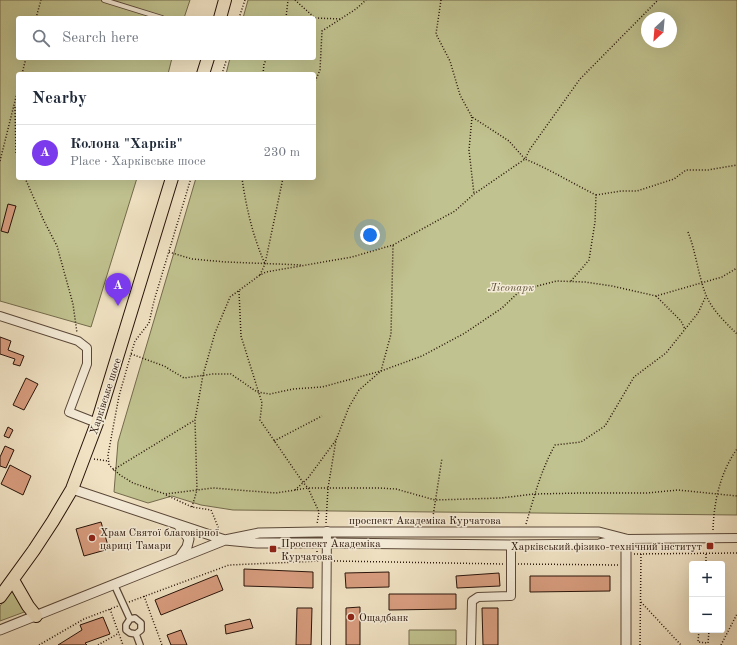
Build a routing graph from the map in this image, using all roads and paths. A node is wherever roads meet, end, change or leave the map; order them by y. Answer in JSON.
{"nodes":[{"id":1,"x":41,"y":0,"type":"edge"},
{"id":2,"x":104,"y":0,"type":"edge"},
{"id":3,"x":225,"y":0,"type":"edge"},
{"id":4,"x":245,"y":0,"type":"edge"},
{"id":5,"x":288,"y":0,"type":"edge"},
{"id":6,"x":295,"y":0,"type":"edge"},
{"id":7,"x":366,"y":0,"type":"edge"},
{"id":8,"x":441,"y":0,"type":"edge"},
{"id":9,"x":658,"y":0,"type":"edge"},
{"id":10,"x":37,"y":16,"type":"edge"},
{"id":11,"x":156,"y":16,"type":"edge"},
{"id":12,"x":221,"y":16,"type":"edge"},
{"id":13,"x":240,"y":16,"type":"edge"},
{"id":14,"x":286,"y":16,"type":"edge"},
{"id":15,"x":314,"y":16,"type":"edge"},
{"id":16,"x":316,"y":18,"type":"edge"},
{"id":17,"x":341,"y":19,"type":"junction"},
{"id":18,"x":26,"y":60,"type":"edge"},
{"id":19,"x":207,"y":60,"type":"edge"},
{"id":20,"x":226,"y":60,"type":"edge"},
{"id":21,"x":266,"y":60,"type":"edge"},
{"id":22,"x":22,"y":72,"type":"edge"},
{"id":23,"x":204,"y":72,"type":"edge"},
{"id":24,"x":223,"y":72,"type":"edge"},
{"id":25,"x":263,"y":72,"type":"edge"},
{"id":26,"x":316,"y":79,"type":"edge"},
{"id":27,"x":16,"y":96,"type":"edge"},
{"id":28,"x":14,"y":103,"type":"junction"},
{"id":29,"x":472,"y":117,"type":"junction"},
{"id":30,"x":16,"y":153,"type":"edge"},
{"id":31,"x":525,"y":159,"type":"junction"},
{"id":32,"x":0,"y":160,"type":"edge"},
{"id":33,"x":737,"y":164,"type":"edge"},
{"id":34,"x":26,"y":180,"type":"edge"},
{"id":35,"x":171,"y":180,"type":"edge"},
{"id":36,"x":190,"y":180,"type":"edge"},
{"id":37,"x":242,"y":180,"type":"edge"},
{"id":38,"x":283,"y":180,"type":"edge"},
{"id":39,"x":474,"y":194,"type":"junction"},
{"id":40,"x":596,"y":195,"type":"junction"},
{"id":41,"x":688,"y":232,"type":"dead end"},
{"id":42,"x":393,"y":245,"type":"junction"},
{"id":43,"x":169,"y":252,"type":"junction"},
{"id":44,"x":264,"y":264,"type":"junction"},
{"id":45,"x":305,"y":266,"type":"junction"},
{"id":46,"x":737,"y":268,"type":"edge"},
{"id":47,"x":260,"y":275,"type":"junction"},
{"id":48,"x":571,"y":281,"type":"junction"},
{"id":49,"x":702,"y":283,"type":"junction"},
{"id":50,"x":239,"y":290,"type":"junction"},
{"id":51,"x":656,"y":296,"type":"junction"},
{"id":52,"x":706,"y":296,"type":"junction"},
{"id":53,"x":0,"y":316,"type":"edge"},
{"id":54,"x":685,"y":329,"type":"junction"},
{"id":55,"x":737,"y":334,"type":"edge"},
{"id":56,"x":78,"y":341,"type":"junction"},
{"id":57,"x":131,"y":354,"type":"junction"},
{"id":58,"x":381,"y":371,"type":"junction"},
{"id":59,"x":203,"y":376,"type":"junction"},
{"id":60,"x":259,"y":392,"type":"junction"},
{"id":61,"x":322,"y":416,"type":"dead end"},
{"id":62,"x":195,"y":420,"type":"junction"},
{"id":63,"x":97,"y":423,"type":"junction"},
{"id":64,"x":336,"y":440,"type":"junction"},
{"id":65,"x":274,"y":441,"type":"junction"},
{"id":66,"x":737,"y":449,"type":"edge"},
{"id":67,"x":84,"y":457,"type":"junction"},
{"id":68,"x":442,"y":458,"type":"dead end"},
{"id":69,"x":108,"y":460,"type":"junction"},
{"id":70,"x":113,"y":470,"type":"junction"},
{"id":71,"x":302,"y":482,"type":"junction"},
{"id":72,"x":308,"y":488,"type":"junction"},
{"id":73,"x":328,"y":488,"type":"junction"},
{"id":74,"x":72,"y":489,"type":"junction"},
{"id":75,"x":197,"y":490,"type":"junction"},
{"id":76,"x":295,"y":490,"type":"junction"},
{"id":77,"x":165,"y":494,"type":"junction"},
{"id":78,"x":534,"y":494,"type":"junction"},
{"id":79,"x":716,"y":494,"type":"junction"},
{"id":80,"x":737,"y":496,"type":"edge"},
{"id":81,"x":435,"y":500,"type":"junction"},
{"id":82,"x":192,"y":507,"type":"junction"},
{"id":83,"x":318,"y":524,"type":"dead end"},
{"id":84,"x":179,"y":526,"type":"junction"},
{"id":85,"x":327,"y":532,"type":"junction"},
{"id":86,"x":431,"y":532,"type":"junction"},
{"id":87,"x":524,"y":532,"type":"junction"},
{"id":88,"x":712,"y":538,"type":"junction"},
{"id":89,"x":737,"y":538,"type":"edge"},
{"id":90,"x":626,"y":539,"type":"junction"},
{"id":91,"x":225,"y":540,"type":"junction"},
{"id":92,"x":327,"y":542,"type":"junction"},
{"id":93,"x":511,"y":545,"type":"junction"},
{"id":94,"x":317,"y":548,"type":"dead end"},
{"id":95,"x":706,"y":553,"type":"junction"},
{"id":96,"x":737,"y":553,"type":"edge"},
{"id":97,"x":626,"y":554,"type":"junction"},
{"id":98,"x":641,"y":554,"type":"junction"},
{"id":99,"x":180,"y":557,"type":"junction"},
{"id":100,"x":317,"y":561,"type":"junction"},
{"id":101,"x":326,"y":561,"type":"junction"},
{"id":102,"x":706,"y":561,"type":"edge"},
{"id":103,"x":511,"y":564,"type":"junction"},
{"id":104,"x":626,"y":565,"type":"junction"},
{"id":105,"x":13,"y":580,"type":"junction"},
{"id":106,"x":114,"y":584,"type":"junction"},
{"id":107,"x":144,"y":596,"type":"junction"},
{"id":108,"x":0,"y":597,"type":"edge"},
{"id":109,"x":641,"y":602,"type":"junction"},
{"id":110,"x":123,"y":604,"type":"junction"},
{"id":111,"x":110,"y":609,"type":"junction"},
{"id":112,"x":737,"y":614,"type":"edge"},
{"id":113,"x":36,"y":616,"type":"junction"},
{"id":114,"x":130,"y":619,"type":"junction"},
{"id":115,"x":0,"y":630,"type":"edge"},
{"id":116,"x":126,"y":630,"type":"junction"},
{"id":117,"x":118,"y":633,"type":"junction"},
{"id":118,"x":698,"y":633,"type":"edge"},
{"id":119,"x":709,"y":633,"type":"edge"},
{"id":120,"x":136,"y":634,"type":"junction"},
{"id":121,"x":703,"y":644,"type":"edge"},
{"id":122,"x":39,"y":645,"type":"edge"},
{"id":123,"x":98,"y":645,"type":"edge"},
{"id":124,"x":123,"y":645,"type":"edge"},
{"id":125,"x":140,"y":645,"type":"edge"},
{"id":126,"x":162,"y":645,"type":"edge"},
{"id":127,"x":326,"y":645,"type":"edge"},
{"id":128,"x":472,"y":645,"type":"edge"},
{"id":129,"x":626,"y":645,"type":"edge"},
{"id":130,"x":640,"y":645,"type":"edge"},
{"id":131,"x":681,"y":645,"type":"edge"},
{"id":132,"x":721,"y":645,"type":"edge"}],
"edges":[{"from":1,"to":10,"type":"path"},
{"from":2,"to":11,"type":"lane"},
{"from":3,"to":12,"type":"main road"},
{"from":4,"to":13,"type":"path"},
{"from":5,"to":14,"type":"path"},
{"from":6,"to":15,"type":"path"},
{"from":7,"to":17,"type":"path"},
{"from":8,"to":29,"type":"path"},
{"from":9,"to":31,"type":"path"},
{"from":16,"to":17,"type":"path"},
{"from":17,"to":26,"type":"path"},
{"from":18,"to":22,"type":"path"},
{"from":19,"to":23,"type":"main road"},
{"from":20,"to":24,"type":"path"},
{"from":21,"to":25,"type":"path"},
{"from":27,"to":28,"type":"path"},
{"from":28,"to":30,"type":"path"},
{"from":28,"to":32,"type":"path"},
{"from":29,"to":31,"type":"path"},
{"from":29,"to":39,"type":"path"},
{"from":31,"to":39,"type":"path"},
{"from":31,"to":40,"type":"path"},
{"from":33,"to":40,"type":"path"},
{"from":34,"to":56,"type":"path"},
{"from":35,"to":63,"type":"main road","name":"Харківське шосе"},
{"from":36,"to":43,"type":"path"},
{"from":37,"to":44,"type":"path"},
{"from":38,"to":44,"type":"path"},
{"from":39,"to":42,"type":"path"},
{"from":40,"to":48,"type":"path"},
{"from":41,"to":49,"type":"path"},
{"from":42,"to":45,"type":"path"},
{"from":42,"to":58,"type":"path"},
{"from":43,"to":44,"type":"path"},
{"from":43,"to":57,"type":"path"},
{"from":44,"to":45,"type":"path"},
{"from":44,"to":47,"type":"path"},
{"from":45,"to":47,"type":"path"},
{"from":46,"to":49,"type":"path"},
{"from":47,"to":50,"type":"path"},
{"from":48,"to":51,"type":"path"},
{"from":48,"to":58,"type":"path"},
{"from":49,"to":51,"type":"path"},
{"from":49,"to":52,"type":"path"},
{"from":50,"to":59,"type":"path"},
{"from":50,"to":60,"type":"path"},
{"from":51,"to":54,"type":"path"},
{"from":52,"to":54,"type":"path"},
{"from":52,"to":55,"type":"path"},
{"from":53,"to":56,"type":"street"},
{"from":54,"to":78,"type":"path"},
{"from":56,"to":63,"type":"street"},
{"from":57,"to":59,"type":"path"},
{"from":57,"to":69,"type":"path"},
{"from":58,"to":60,"type":"path"},
{"from":58,"to":64,"type":"path"},
{"from":59,"to":60,"type":"path"},
{"from":59,"to":62,"type":"path"},
{"from":60,"to":65,"type":"path"},
{"from":61,"to":65,"type":"path"},
{"from":62,"to":70,"type":"path"},
{"from":62,"to":75,"type":"path"},
{"from":63,"to":67,"type":"main road","name":"Харківське шосе"},
{"from":64,"to":71,"type":"path"},
{"from":64,"to":73,"type":"path"},
{"from":65,"to":71,"type":"path"},
{"from":66,"to":79,"type":"path"},
{"from":67,"to":69,"type":"path"},
{"from":67,"to":74,"type":"main road","name":"Харківське шосе"},
{"from":68,"to":81,"type":"path"},
{"from":69,"to":70,"type":"path"},
{"from":70,"to":77,"type":"path"},
{"from":71,"to":72,"type":"path"},
{"from":71,"to":76,"type":"path"},
{"from":72,"to":73,"type":"path"},
{"from":72,"to":76,"type":"path"},
{"from":72,"to":83,"type":"path"},
{"from":73,"to":81,"type":"path"},
{"from":73,"to":85,"type":"path"},
{"from":74,"to":84,"type":"street"},
{"from":74,"to":105,"type":"main road","name":"Харківське шосе"},
{"from":75,"to":76,"type":"path"},
{"from":75,"to":77,"type":"path"},
{"from":75,"to":82,"type":"path"},
{"from":77,"to":82,"type":"path"},
{"from":78,"to":79,"type":"path"},
{"from":78,"to":81,"type":"path"},
{"from":78,"to":87,"type":"path"},
{"from":79,"to":80,"type":"path"},
{"from":79,"to":88,"type":"path"},
{"from":81,"to":86,"type":"path"},
{"from":82,"to":91,"type":"path"},
{"from":84,"to":91,"type":"street"},
{"from":84,"to":99,"type":"street"},
{"from":85,"to":86,"type":"street","name":"проспект Академіка Курчатова"},
{"from":85,"to":91,"type":"street","name":"проспект Академіка Курчатова"},
{"from":85,"to":92,"type":"street"},
{"from":86,"to":87,"type":"street","name":"проспект Академіка Курчатова"},
{"from":87,"to":90,"type":"street","name":"проспект Академіка Курчатова"},
{"from":88,"to":89,"type":"street","name":"проспект Академіка Курчатова"},
{"from":88,"to":90,"type":"street","name":"проспект Академіка Курчатова"},
{"from":90,"to":93,"type":"street","name":"проспект Академіка Курчатова"},
{"from":90,"to":97,"type":"street"},
{"from":91,"to":92,"type":"street","name":"проспект Академіка Курчатова"},
{"from":91,"to":99,"type":"street","name":"проспект Академіка Курчатова"},
{"from":92,"to":93,"type":"street","name":"проспект Академіка Курчатова"},
{"from":92,"to":101,"type":"street"},
{"from":93,"to":103,"type":"street"},
{"from":94,"to":100,"type":"path"},
{"from":95,"to":96,"type":"path"},
{"from":95,"to":98,"type":"path"},
{"from":95,"to":102,"type":"path"},
{"from":97,"to":98,"type":"path"},
{"from":97,"to":104,"type":"street"},
{"from":98,"to":109,"type":"path"},
{"from":99,"to":106,"type":"street","name":"проспект Академіка Курчатова"},
{"from":100,"to":101,"type":"path"},
{"from":100,"to":107,"type":"path"},
{"from":101,"to":103,"type":"path"},
{"from":101,"to":127,"type":"street"},
{"from":103,"to":104,"type":"path"},
{"from":103,"to":128,"type":"street"},
{"from":104,"to":129,"type":"street"},
{"from":105,"to":108,"type":"main road","name":"Харківське шосе"},
{"from":105,"to":113,"type":"main road"},
{"from":106,"to":110,"type":"street"},
{"from":106,"to":113,"type":"street","name":"проспект Академіка Курчатова"},
{"from":107,"to":110,"type":"path"},
{"from":107,"to":126,"type":"path"},
{"from":109,"to":130,"type":"path"},
{"from":109,"to":131,"type":"path"},
{"from":110,"to":111,"type":"path"},
{"from":110,"to":114,"type":"street"},
{"from":111,"to":117,"type":"path"},
{"from":111,"to":122,"type":"path"},
{"from":112,"to":132,"type":"path"},
{"from":113,"to":115,"type":"street","name":"проспект Академіка Курчатова"},
{"from":114,"to":116,"type":"street"},
{"from":114,"to":120,"type":"street"},
{"from":116,"to":117,"type":"path"},
{"from":116,"to":120,"type":"street"},
{"from":117,"to":123,"type":"path"},
{"from":117,"to":124,"type":"path"},
{"from":118,"to":121,"type":"path"},
{"from":119,"to":121,"type":"path"},
{"from":120,"to":125,"type":"street"}]}
